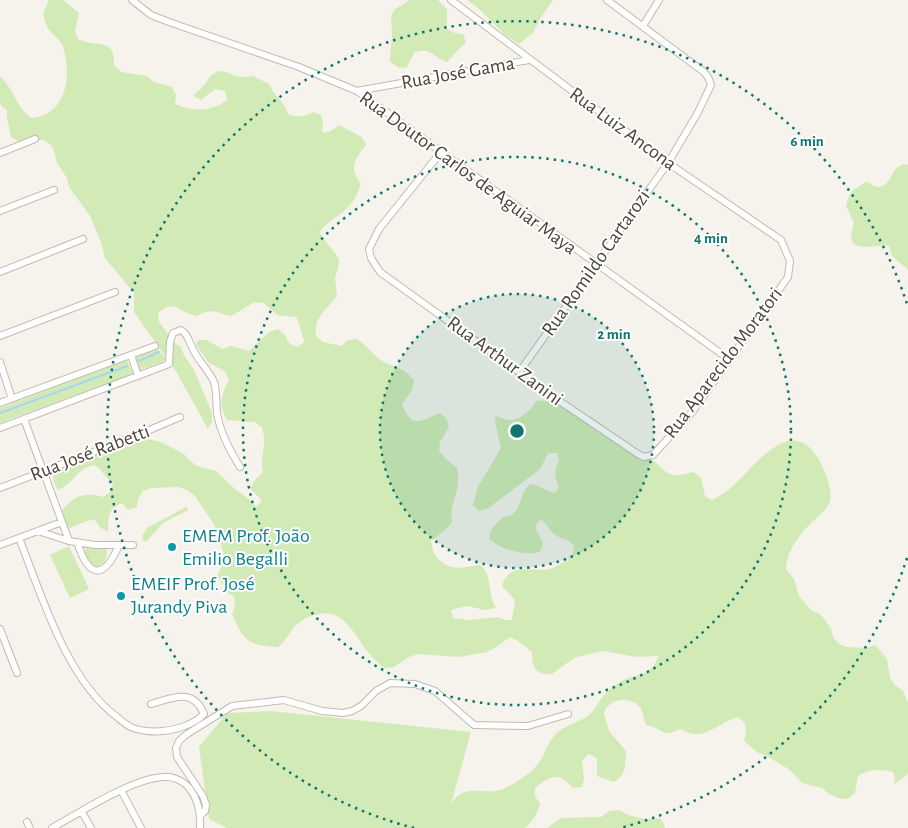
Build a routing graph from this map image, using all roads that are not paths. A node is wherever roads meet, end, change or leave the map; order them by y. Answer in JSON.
{"nodes":[{"id":1,"x":132,"y":0,"type":"edge"},
{"id":2,"x":450,"y":0,"type":"edge"},
{"id":3,"x":607,"y":0,"type":"edge"},
{"id":4,"x":659,"y":0,"type":"edge"},
{"id":5,"x":643,"y":26,"type":"junction"},
{"id":6,"x":529,"y":60,"type":"junction"},
{"id":7,"x":357,"y":91,"type":"junction"},
{"id":8,"x":35,"y":139,"type":"dead end"},
{"id":9,"x":441,"y":152,"type":"junction"},
{"id":10,"x":0,"y":153,"type":"edge"},
{"id":11,"x":668,"y":163,"type":"junction"},
{"id":12,"x":54,"y":190,"type":"dead end"},
{"id":13,"x":0,"y":211,"type":"edge"},
{"id":14,"x":83,"y":239,"type":"dead end"},
{"id":15,"x":790,"y":261,"type":"joint"},
{"id":16,"x":595,"y":264,"type":"junction"},
{"id":17,"x":0,"y":272,"type":"edge"},
{"id":18,"x":115,"y":292,"type":"dead end"},
{"id":19,"x":0,"y":336,"type":"edge"},
{"id":20,"x":155,"y":346,"type":"dead end"},
{"id":21,"x":131,"y":355,"type":"junction"},
{"id":22,"x":730,"y":360,"type":"junction"},
{"id":23,"x":0,"y":362,"type":"edge"},
{"id":24,"x":520,"y":371,"type":"junction"},
{"id":25,"x":138,"y":376,"type":"junction"},
{"id":26,"x":12,"y":399,"type":"junction"},
{"id":27,"x":0,"y":404,"type":"edge"},
{"id":28,"x":180,"y":417,"type":"dead end"},
{"id":29,"x":24,"y":419,"type":"junction"},
{"id":30,"x":0,"y":428,"type":"edge"},
{"id":31,"x":644,"y":457,"type":"joint"},
{"id":32,"x":240,"y":467,"type":"dead end"},
{"id":33,"x":44,"y":472,"type":"junction"},
{"id":34,"x":0,"y":488,"type":"edge"},
{"id":35,"x":62,"y":522,"type":"junction"},
{"id":36,"x":38,"y":531,"type":"junction"},
{"id":37,"x":19,"y":538,"type":"junction"},
{"id":38,"x":69,"y":541,"type":"junction"},
{"id":39,"x":77,"y":542,"type":"junction"},
{"id":40,"x":133,"y":544,"type":"dead end"},
{"id":41,"x":0,"y":545,"type":"edge"},
{"id":42,"x":120,"y":545,"type":"junction"},
{"id":43,"x":0,"y":629,"type":"edge"},
{"id":44,"x":17,"y":673,"type":"dead end"},
{"id":45,"x":151,"y":704,"type":"dead end"},
{"id":46,"x":568,"y":714,"type":"dead end"},
{"id":47,"x":121,"y":790,"type":"junction"},
{"id":48,"x":82,"y":812,"type":"junction"},
{"id":49,"x":201,"y":815,"type":"junction"},
{"id":50,"x":52,"y":828,"type":"edge"},
{"id":51,"x":91,"y":828,"type":"edge"},
{"id":52,"x":141,"y":828,"type":"edge"},
{"id":53,"x":200,"y":828,"type":"edge"}],
"edges":[{"from":1,"to":7,"type":"street","name":"Rua Doutor Carlos de Aguiar Maya"},
{"from":2,"to":6,"type":"street","name":"Rua Luiz Ancona"},
{"from":3,"to":5,"type":"street"},
{"from":4,"to":5,"type":"street"},
{"from":5,"to":11,"type":"street","name":"Rua Romildo Cartarozi"},
{"from":6,"to":7,"type":"street","name":"Rua José Gama"},
{"from":6,"to":11,"type":"street","name":"Rua Luiz Ancona"},
{"from":7,"to":9,"type":"street","name":"Rua Doutor Carlos de Aguiar Maya"},
{"from":8,"to":10,"type":"street"},
{"from":9,"to":16,"type":"street","name":"Rua Doutor Carlos de Aguiar Maya"},
{"from":9,"to":24,"type":"street","name":"Rua Arthur Zanini"},
{"from":11,"to":15,"type":"street","name":"Rua Luiz Ancona"},
{"from":11,"to":16,"type":"street","name":"Rua Romildo Cartarozi"},
{"from":12,"to":13,"type":"street"},
{"from":14,"to":17,"type":"street"},
{"from":15,"to":22,"type":"street","name":"Rua Aparecido Moratori"},
{"from":16,"to":22,"type":"street","name":"Rua Doutor Carlos de Aguiar Maya"},
{"from":16,"to":24,"type":"street","name":"Rua Romildo Cartarozi"},
{"from":18,"to":19,"type":"street"},
{"from":20,"to":21,"type":"street"},
{"from":21,"to":25,"type":"street"},
{"from":21,"to":26,"type":"street"},
{"from":22,"to":31,"type":"street","name":"Rua Aparecido Moratori"},
{"from":23,"to":26,"type":"street"},
{"from":24,"to":31,"type":"street","name":"Rua Arthur Zanini"},
{"from":25,"to":29,"type":"street"},
{"from":25,"to":32,"type":"street"},
{"from":26,"to":27,"type":"street"},
{"from":28,"to":33,"type":"street","name":"Rua José Rabetti"},
{"from":29,"to":30,"type":"street"},
{"from":29,"to":33,"type":"street"},
{"from":33,"to":34,"type":"street","name":"Rua José Rabetti"},
{"from":33,"to":35,"type":"street"},
{"from":35,"to":36,"type":"street"},
{"from":35,"to":38,"type":"street"},
{"from":36,"to":37,"type":"street"},
{"from":36,"to":38,"type":"street"},
{"from":37,"to":41,"type":"street"},
{"from":37,"to":45,"type":"street"},
{"from":38,"to":39,"type":"street"},
{"from":39,"to":42,"type":"street"},
{"from":39,"to":42,"type":"street"},
{"from":40,"to":42,"type":"street"},
{"from":43,"to":44,"type":"street"},
{"from":46,"to":49,"type":"street"},
{"from":47,"to":48,"type":"street"},
{"from":47,"to":49,"type":"street"},
{"from":47,"to":52,"type":"street"},
{"from":48,"to":50,"type":"street"},
{"from":48,"to":51,"type":"street"},
{"from":49,"to":53,"type":"street"}]}
